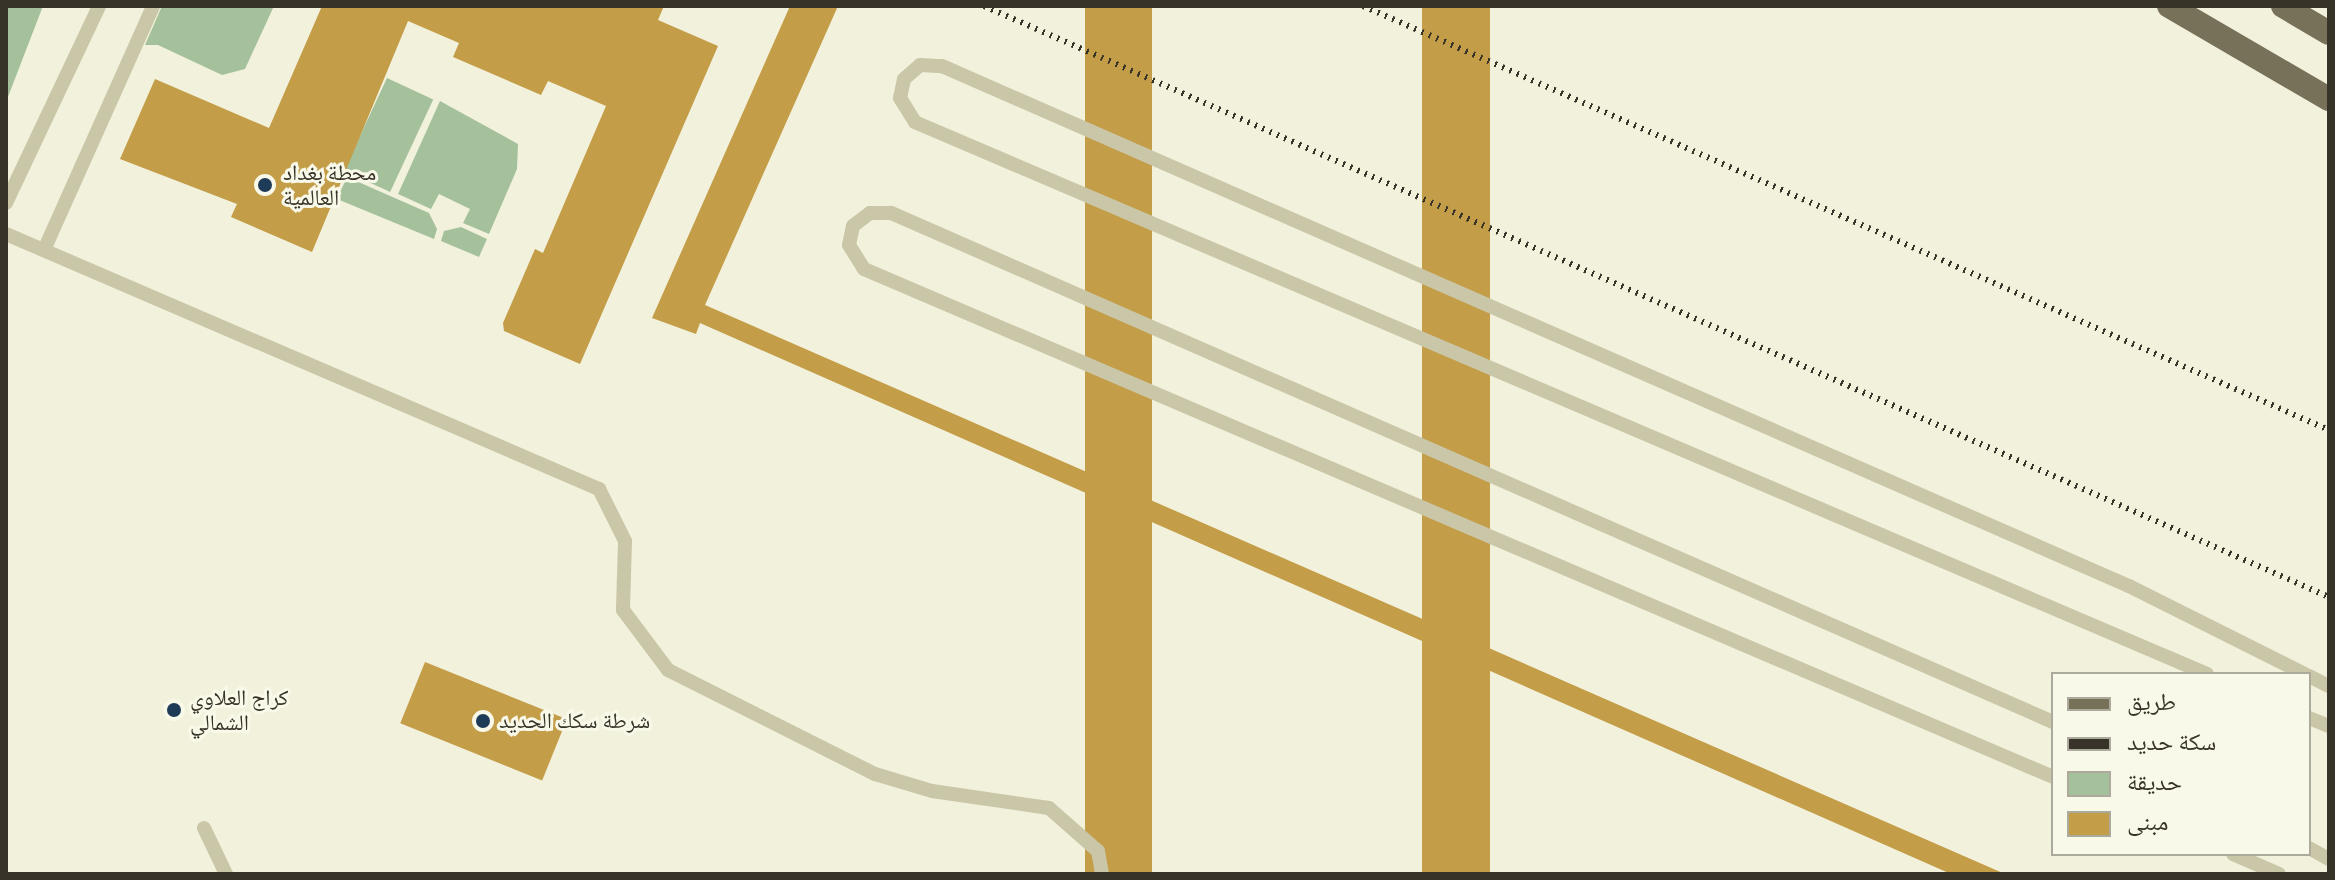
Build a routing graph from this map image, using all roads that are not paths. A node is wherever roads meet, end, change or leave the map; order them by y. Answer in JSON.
{"nodes":[{"id":1,"x":99,"y":6,"type":"edge"},
{"id":2,"x":153,"y":6,"type":"edge"},
{"id":3,"x":2169,"y":6,"type":"edge"},
{"id":4,"x":2283,"y":6,"type":"edge"},
{"id":5,"x":2329,"y":33,"type":"edge"},
{"id":6,"x":2329,"y":99,"type":"edge"},
{"id":7,"x":6,"y":203,"type":"edge"},
{"id":8,"x":6,"y":234,"type":"edge"},
{"id":9,"x":44,"y":250,"type":"junction"},
{"id":10,"x":2202,"y":672,"type":"edge"},
{"id":11,"x":2301,"y":672,"type":"edge"},
{"id":12,"x":2311,"y":677,"type":"edge"},
{"id":13,"x":2329,"y":686,"type":"edge"},
{"id":14,"x":2051,"y":721,"type":"edge"},
{"id":15,"x":2051,"y":776,"type":"edge"},
{"id":16,"x":204,"y":828,"type":"dead end"},
{"id":17,"x":2311,"y":849,"type":"edge"},
{"id":18,"x":2238,"y":856,"type":"edge"},
{"id":19,"x":2329,"y":859,"type":"edge"},
{"id":20,"x":226,"y":874,"type":"edge"},
{"id":21,"x":1102,"y":874,"type":"edge"},
{"id":22,"x":2279,"y":874,"type":"edge"}],
"edges":[{"from":1,"to":7,"type":"lane"},
{"from":2,"to":9,"type":"lane"},
{"from":3,"to":6,"type":"main road"},
{"from":4,"to":5,"type":"main road"},
{"from":8,"to":9,"type":"lane"},
{"from":9,"to":21,"type":"lane"},
{"from":10,"to":11,"type":"lane"},
{"from":12,"to":13,"type":"lane"},
{"from":14,"to":15,"type":"lane"},
{"from":16,"to":20,"type":"lane"},
{"from":17,"to":19,"type":"lane"},
{"from":18,"to":22,"type":"lane"}]}
